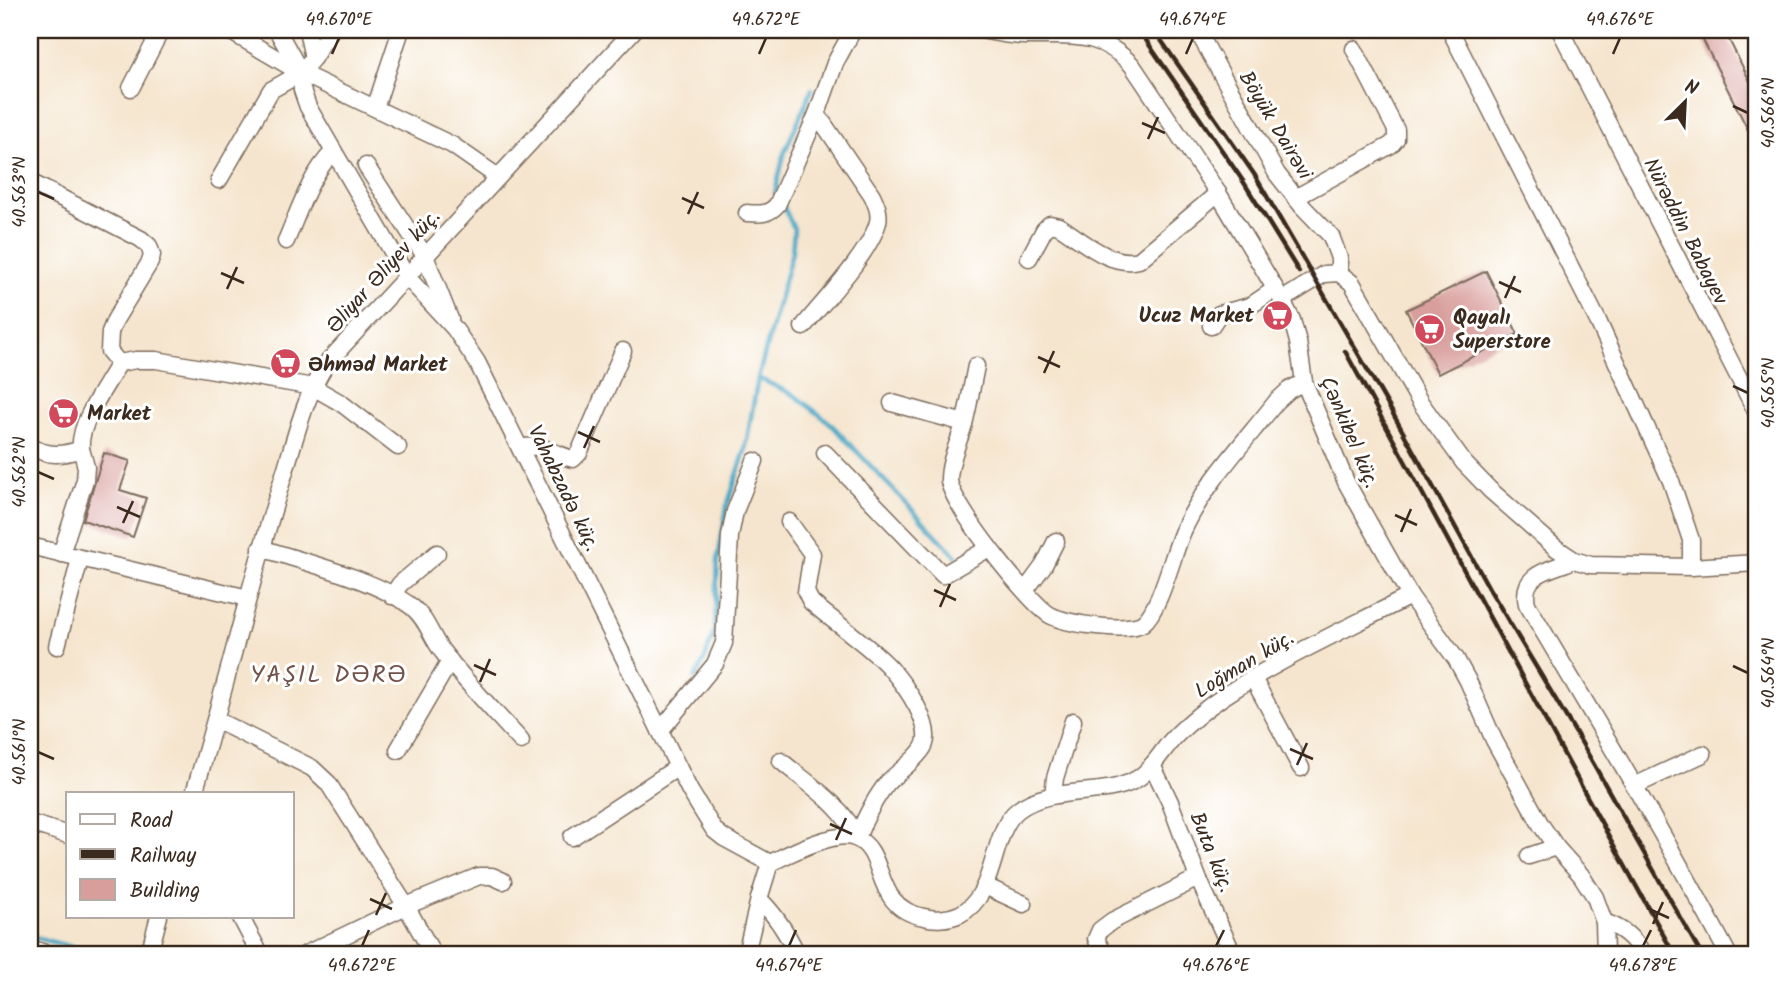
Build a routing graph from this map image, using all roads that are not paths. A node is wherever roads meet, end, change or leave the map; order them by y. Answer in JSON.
{"nodes":[{"id":1,"x":161,"y":30,"type":"edge"},
{"id":2,"x":228,"y":30,"type":"edge"},
{"id":3,"x":277,"y":30,"type":"edge"},
{"id":4,"x":307,"y":30,"type":"edge"},
{"id":5,"x":331,"y":30,"type":"edge"},
{"id":6,"x":401,"y":30,"type":"edge"},
{"id":7,"x":634,"y":30,"type":"edge"},
{"id":8,"x":853,"y":30,"type":"edge"},
{"id":9,"x":982,"y":30,"type":"edge"},
{"id":10,"x":1197,"y":30,"type":"edge"},
{"id":11,"x":1450,"y":30,"type":"edge"},
{"id":12,"x":1559,"y":30,"type":"edge"},
{"id":13,"x":1354,"y":49,"type":"dead end"},
{"id":14,"x":313,"y":58,"type":"junction"},
{"id":15,"x":301,"y":73,"type":"junction"},
{"id":16,"x":131,"y":88,"type":"dead end"},
{"id":17,"x":375,"y":108,"type":"junction"},
{"id":18,"x":817,"y":114,"type":"junction"},
{"id":19,"x":333,"y":152,"type":"junction"},
{"id":20,"x":366,"y":166,"type":"dead end"},
{"id":21,"x":498,"y":177,"type":"junction"},
{"id":22,"x":219,"y":180,"type":"dead end"},
{"id":23,"x":30,"y":182,"type":"edge"},
{"id":24,"x":1218,"y":193,"type":"junction"},
{"id":25,"x":1295,"y":198,"type":"junction"},
{"id":26,"x":747,"y":213,"type":"dead end"},
{"id":27,"x":286,"y":241,"type":"dead end"},
{"id":28,"x":425,"y":256,"type":"junction"},
{"id":29,"x":1029,"y":258,"type":"dead end"},
{"id":30,"x":1339,"y":273,"type":"junction"},
{"id":31,"x":407,"y":277,"type":"junction"},
{"id":32,"x":1279,"y":295,"type":"junction"},
{"id":33,"x":1211,"y":326,"type":"dead end"},
{"id":34,"x":803,"y":327,"type":"dead end"},
{"id":35,"x":454,"y":328,"type":"junction"},
{"id":36,"x":623,"y":351,"type":"dead end"},
{"id":37,"x":119,"y":363,"type":"junction"},
{"id":38,"x":976,"y":366,"type":"dead end"},
{"id":39,"x":1304,"y":382,"type":"junction"},
{"id":40,"x":313,"y":387,"type":"junction"},
{"id":41,"x":892,"y":403,"type":"dead end"},
{"id":42,"x":1757,"y":413,"type":"edge"},
{"id":43,"x":964,"y":423,"type":"junction"},
{"id":44,"x":30,"y":447,"type":"edge"},
{"id":45,"x":398,"y":447,"type":"dead end"},
{"id":46,"x":521,"y":448,"type":"junction"},
{"id":47,"x":81,"y":449,"type":"junction"},
{"id":48,"x":825,"y":453,"type":"dead end"},
{"id":49,"x":755,"y":461,"type":"dead end"},
{"id":50,"x":789,"y":522,"type":"dead end"},
{"id":51,"x":1056,"y":541,"type":"dead end"},
{"id":52,"x":30,"y":546,"type":"edge"},
{"id":53,"x":261,"y":548,"type":"junction"},
{"id":54,"x":989,"y":548,"type":"junction"},
{"id":55,"x":61,"y":554,"type":"junction"},
{"id":56,"x":437,"y":554,"type":"dead end"},
{"id":57,"x":80,"y":559,"type":"junction"},
{"id":58,"x":1574,"y":560,"type":"junction"},
{"id":59,"x":1757,"y":563,"type":"edge"},
{"id":60,"x":1692,"y":567,"type":"junction"},
{"id":61,"x":1025,"y":591,"type":"junction"},
{"id":62,"x":392,"y":596,"type":"junction"},
{"id":63,"x":1410,"y":596,"type":"junction"},
{"id":64,"x":248,"y":597,"type":"junction"},
{"id":65,"x":57,"y":646,"type":"dead end"},
{"id":66,"x":450,"y":661,"type":"junction"},
{"id":67,"x":1254,"y":678,"type":"junction"},
{"id":68,"x":216,"y":720,"type":"junction"},
{"id":69,"x":1073,"y":721,"type":"dead end"},
{"id":70,"x":660,"y":731,"type":"junction"},
{"id":71,"x":521,"y":741,"type":"dead end"},
{"id":72,"x":398,"y":750,"type":"dead end"},
{"id":73,"x":1703,"y":754,"type":"dead end"},
{"id":74,"x":782,"y":761,"type":"dead end"},
{"id":75,"x":1152,"y":765,"type":"junction"},
{"id":76,"x":678,"y":767,"type":"junction"},
{"id":77,"x":1301,"y":768,"type":"dead end"},
{"id":78,"x":1634,"y":786,"type":"junction"},
{"id":79,"x":194,"y":792,"type":"edge"},
{"id":80,"x":1053,"y":796,"type":"junction"},
{"id":81,"x":30,"y":823,"type":"edge"},
{"id":82,"x":66,"y":834,"type":"edge"},
{"id":83,"x":572,"y":837,"type":"dead end"},
{"id":84,"x":857,"y":838,"type":"junction"},
{"id":85,"x":1556,"y":847,"type":"junction"},
{"id":86,"x":1529,"y":856,"type":"dead end"},
{"id":87,"x":770,"y":863,"type":"junction"},
{"id":88,"x":1198,"y":878,"type":"junction"},
{"id":89,"x":503,"y":881,"type":"dead end"},
{"id":90,"x":985,"y":886,"type":"junction"},
{"id":91,"x":760,"y":899,"type":"junction"},
{"id":92,"x":1024,"y":904,"type":"dead end"},
{"id":93,"x":406,"y":906,"type":"junction"},
{"id":94,"x":158,"y":918,"type":"edge"},
{"id":95,"x":241,"y":918,"type":"edge"},
{"id":96,"x":1604,"y":922,"type":"junction"},
{"id":97,"x":30,"y":948,"type":"edge"},
{"id":98,"x":48,"y":954,"type":"edge"},
{"id":99,"x":149,"y":954,"type":"edge"},
{"id":100,"x":260,"y":954,"type":"edge"},
{"id":101,"x":306,"y":954,"type":"edge"},
{"id":102,"x":433,"y":954,"type":"edge"},
{"id":103,"x":746,"y":954,"type":"edge"},
{"id":104,"x":797,"y":954,"type":"edge"},
{"id":105,"x":1104,"y":954,"type":"edge"},
{"id":106,"x":1233,"y":954,"type":"edge"},
{"id":107,"x":1605,"y":954,"type":"edge"},
{"id":108,"x":1643,"y":954,"type":"edge"},
{"id":109,"x":1728,"y":954,"type":"edge"}],
"edges":[{"from":1,"to":16,"type":"street"},
{"from":2,"to":15,"type":"street"},
{"from":3,"to":15,"type":"street","name":"Vahabzadə küç."},
{"from":4,"to":14,"type":"street"},
{"from":5,"to":14,"type":"street"},
{"from":6,"to":17,"type":"street"},
{"from":7,"to":21,"type":"street","name":"Əliyar Əliyev küç."},
{"from":8,"to":18,"type":"street"},
{"from":9,"to":24,"type":"street","name":"Çənkibel küç."},
{"from":10,"to":25,"type":"street","name":"Böyük Dairəvi"},
{"from":11,"to":60,"type":"street"},
{"from":12,"to":42,"type":"street","name":"Nürəddin Babayev"},
{"from":13,"to":25,"type":"street"},
{"from":14,"to":15,"type":"street"},
{"from":15,"to":17,"type":"street"},
{"from":15,"to":19,"type":"street","name":"Vahabzadə küç."},
{"from":15,"to":22,"type":"street"},
{"from":17,"to":21,"type":"street"},
{"from":18,"to":26,"type":"street"},
{"from":18,"to":34,"type":"street"},
{"from":19,"to":27,"type":"street"},
{"from":19,"to":31,"type":"street","name":"Vahabzadə küç."},
{"from":20,"to":28,"type":"street"},
{"from":21,"to":28,"type":"street","name":"Əliyar Əliyev küç."},
{"from":23,"to":37,"type":"street"},
{"from":24,"to":29,"type":"street"},
{"from":24,"to":32,"type":"street","name":"Çənkibel küç."},
{"from":25,"to":30,"type":"street","name":"Böyük Dairəvi"},
{"from":28,"to":31,"type":"street","name":"Əliyar Əliyev küç."},
{"from":28,"to":35,"type":"street"},
{"from":30,"to":32,"type":"street"},
{"from":30,"to":58,"type":"street"},
{"from":31,"to":35,"type":"street","name":"Vahabzadə küç."},
{"from":31,"to":40,"type":"street","name":"Əliyar Əliyev küç."},
{"from":32,"to":33,"type":"street"},
{"from":32,"to":39,"type":"street","name":"Çənkibel küç."},
{"from":35,"to":46,"type":"street","name":"Vahabzadə küç."},
{"from":36,"to":46,"type":"street"},
{"from":37,"to":40,"type":"street"},
{"from":37,"to":47,"type":"street"},
{"from":38,"to":43,"type":"street"},
{"from":39,"to":61,"type":"street"},
{"from":39,"to":63,"type":"street","name":"Çənkibel küç."},
{"from":40,"to":45,"type":"street"},
{"from":40,"to":53,"type":"street","name":"Əliyar Əliyev küç."},
{"from":41,"to":43,"type":"street"},
{"from":43,"to":54,"type":"street"},
{"from":44,"to":47,"type":"street"},
{"from":46,"to":70,"type":"street","name":"Vahabzadə küç."},
{"from":47,"to":55,"type":"street"},
{"from":48,"to":54,"type":"street"},
{"from":49,"to":70,"type":"street"},
{"from":50,"to":84,"type":"street"},
{"from":51,"to":61,"type":"street"},
{"from":52,"to":55,"type":"street"},
{"from":53,"to":62,"type":"street"},
{"from":53,"to":64,"type":"street","name":"Əliyar Əliyev küç."},
{"from":54,"to":61,"type":"street"},
{"from":55,"to":57,"type":"street"},
{"from":56,"to":62,"type":"street"},
{"from":57,"to":64,"type":"street"},
{"from":57,"to":65,"type":"street"},
{"from":58,"to":60,"type":"street"},
{"from":58,"to":78,"type":"street"},
{"from":59,"to":60,"type":"street"},
{"from":62,"to":66,"type":"street"},
{"from":63,"to":67,"type":"street","name":"Loğman küç."},
{"from":63,"to":85,"type":"street","name":"Çənkibel küç."},
{"from":64,"to":68,"type":"street","name":"Əliyar Əliyev küç."},
{"from":66,"to":71,"type":"street"},
{"from":66,"to":72,"type":"street"},
{"from":67,"to":75,"type":"street","name":"Loğman küç."},
{"from":67,"to":77,"type":"street"},
{"from":68,"to":79,"type":"street","name":"Əliyar Əliyev küç."},
{"from":68,"to":93,"type":"street"},
{"from":69,"to":80,"type":"street"},
{"from":70,"to":76,"type":"street","name":"Vahabzadə küç."},
{"from":73,"to":78,"type":"street"},
{"from":74,"to":84,"type":"street","name":"Loğman küç."},
{"from":75,"to":80,"type":"street","name":"Loğman küç."},
{"from":75,"to":88,"type":"street","name":"Buta küç."},
{"from":76,"to":83,"type":"street"},
{"from":76,"to":87,"type":"street","name":"Vahabzadə küç."},
{"from":78,"to":109,"type":"street"},
{"from":80,"to":90,"type":"street","name":"Loğman küç."},
{"from":81,"to":82,"type":"street"},
{"from":84,"to":87,"type":"street"},
{"from":84,"to":90,"type":"street","name":"Loğman küç."},
{"from":85,"to":86,"type":"street"},
{"from":85,"to":96,"type":"street","name":"Çənkibel küç."},
{"from":87,"to":91,"type":"street"},
{"from":88,"to":105,"type":"street"},
{"from":88,"to":106,"type":"street","name":"Buta küç."},
{"from":89,"to":93,"type":"street"},
{"from":90,"to":92,"type":"street"},
{"from":91,"to":103,"type":"street"},
{"from":91,"to":104,"type":"street"},
{"from":93,"to":101,"type":"street"},
{"from":93,"to":102,"type":"street"},
{"from":94,"to":99,"type":"street"},
{"from":95,"to":100,"type":"street"},
{"from":96,"to":107,"type":"street","name":"Çənkibel küç."},
{"from":96,"to":108,"type":"street"},
{"from":97,"to":98,"type":"street"}]}
